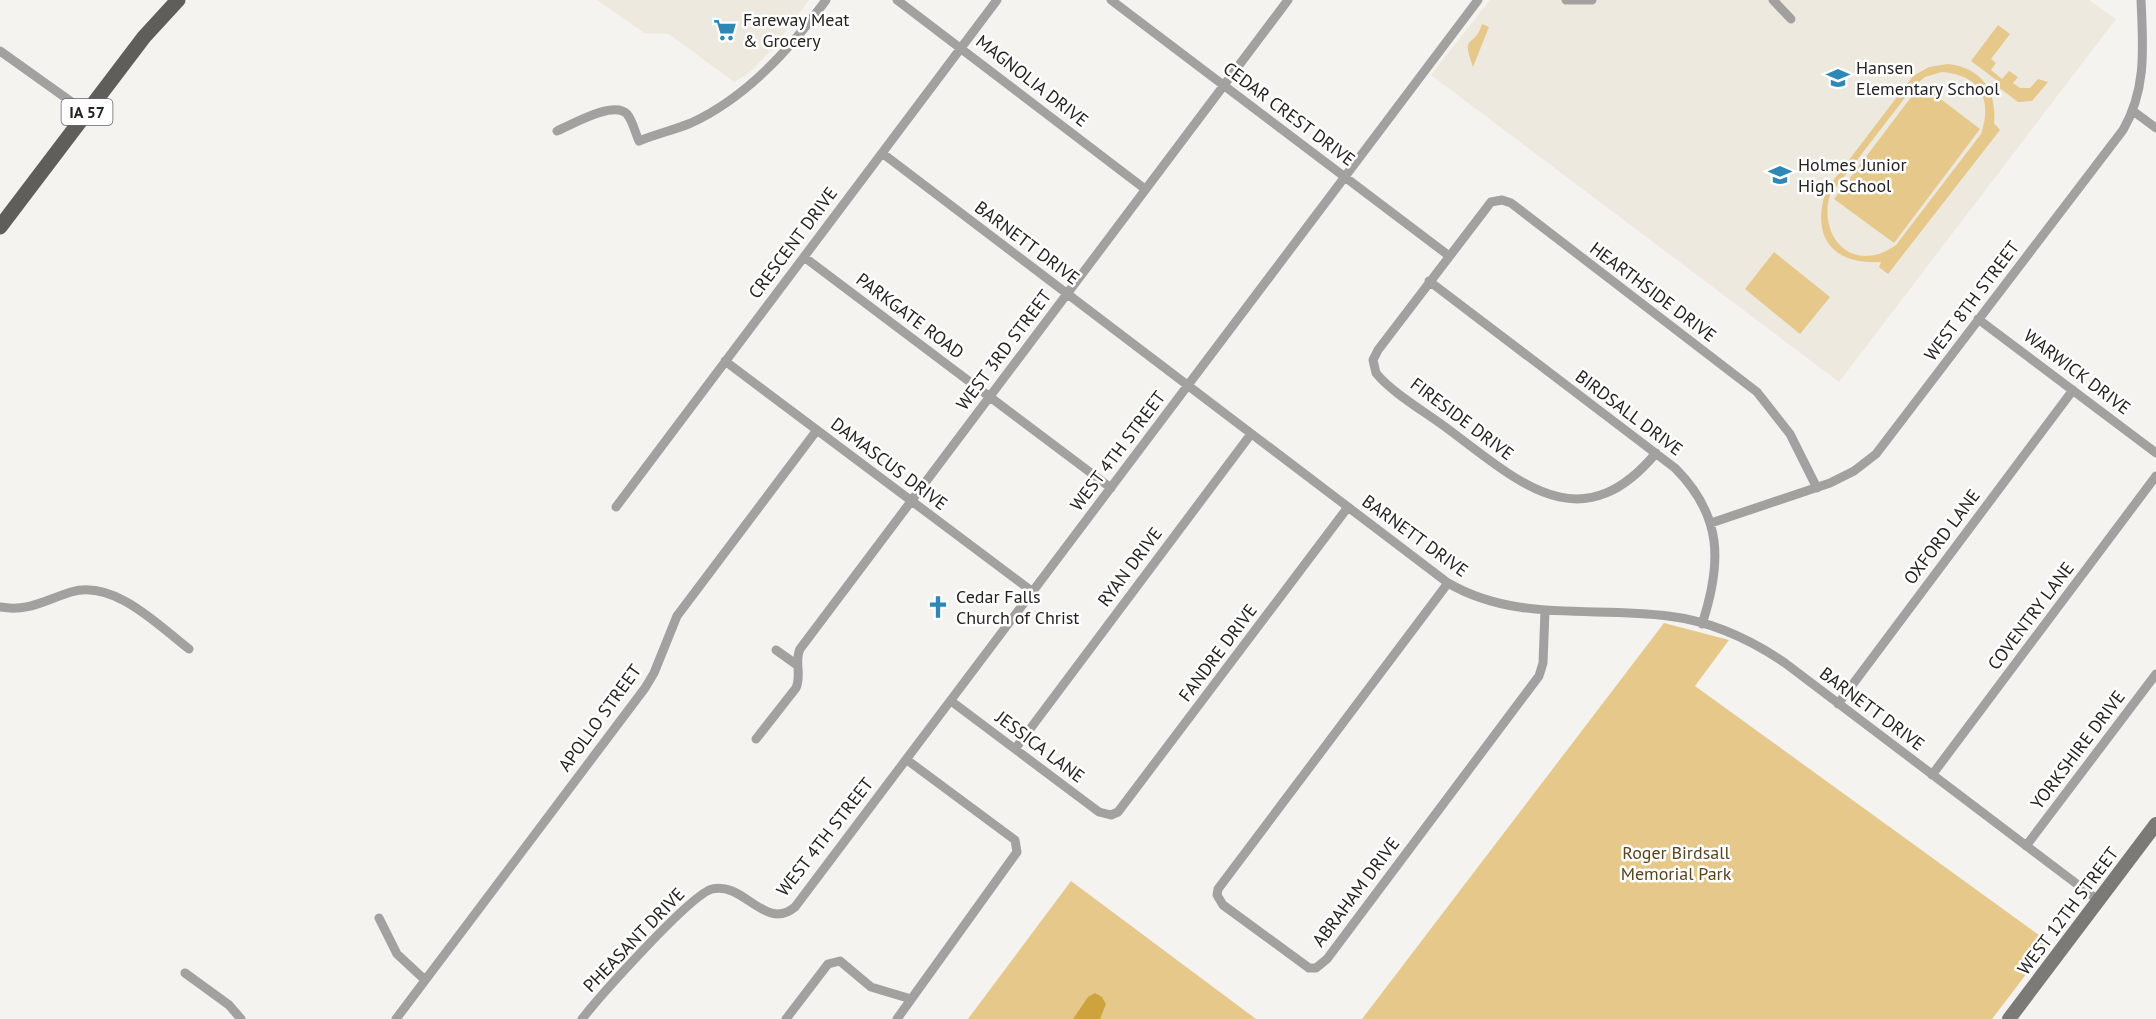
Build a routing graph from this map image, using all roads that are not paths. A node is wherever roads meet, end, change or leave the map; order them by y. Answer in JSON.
{"nodes":[{"id":1,"x":178,"y":0,"type":"edge"},
{"id":2,"x":826,"y":0,"type":"edge"},
{"id":3,"x":897,"y":0,"type":"edge"},
{"id":4,"x":997,"y":0,"type":"edge"},
{"id":5,"x":1111,"y":0,"type":"edge"},
{"id":6,"x":1288,"y":0,"type":"edge"},
{"id":7,"x":1478,"y":0,"type":"edge"},
{"id":8,"x":1566,"y":0,"type":"edge"},
{"id":9,"x":1592,"y":0,"type":"edge"},
{"id":10,"x":1773,"y":0,"type":"edge"},
{"id":11,"x":2141,"y":0,"type":"edge"},
{"id":12,"x":1791,"y":19,"type":"dead end"},
{"id":13,"x":961,"y":48,"type":"junction"},
{"id":14,"x":0,"y":51,"type":"edge"},
{"id":15,"x":1224,"y":85,"type":"junction"},
{"id":16,"x":2133,"y":111,"type":"junction"},
{"id":17,"x":87,"y":113,"type":"junction"},
{"id":18,"x":2156,"y":128,"type":"edge"},
{"id":19,"x":557,"y":131,"type":"dead end"},
{"id":20,"x":882,"y":153,"type":"junction"},
{"id":21,"x":1345,"y":177,"type":"junction"},
{"id":22,"x":1145,"y":189,"type":"junction"},
{"id":23,"x":0,"y":227,"type":"edge"},
{"id":24,"x":1448,"y":255,"type":"junction"},
{"id":25,"x":804,"y":257,"type":"junction"},
{"id":26,"x":1429,"y":281,"type":"junction"},
{"id":27,"x":1067,"y":293,"type":"junction"},
{"id":28,"x":1978,"y":319,"type":"junction"},
{"id":29,"x":725,"y":361,"type":"junction"},
{"id":30,"x":1188,"y":386,"type":"junction"},
{"id":31,"x":2073,"y":390,"type":"junction"},
{"id":32,"x":989,"y":397,"type":"junction"},
{"id":33,"x":817,"y":430,"type":"junction"},
{"id":34,"x":1251,"y":434,"type":"junction"},
{"id":35,"x":1656,"y":453,"type":"junction"},
{"id":36,"x":2156,"y":453,"type":"edge"},
{"id":37,"x":2156,"y":476,"type":"edge"},
{"id":38,"x":1817,"y":488,"type":"junction"},
{"id":39,"x":1110,"y":489,"type":"junction"},
{"id":40,"x":911,"y":501,"type":"junction"},
{"id":41,"x":616,"y":507,"type":"dead end"},
{"id":42,"x":1348,"y":507,"type":"junction"},
{"id":43,"x":1711,"y":523,"type":"junction"},
{"id":44,"x":1448,"y":583,"type":"junction"},
{"id":45,"x":1033,"y":592,"type":"junction"},
{"id":46,"x":0,"y":607,"type":"edge"},
{"id":47,"x":1545,"y":611,"type":"junction"},
{"id":48,"x":1702,"y":624,"type":"junction"},
{"id":49,"x":189,"y":649,"type":"dead end"},
{"id":50,"x":776,"y":650,"type":"dead end"},
{"id":51,"x":797,"y":665,"type":"junction"},
{"id":52,"x":2156,"y":674,"type":"edge"},
{"id":53,"x":951,"y":701,"type":"junction"},
{"id":54,"x":1838,"y":704,"type":"junction"},
{"id":55,"x":756,"y":739,"type":"dead end"},
{"id":56,"x":1014,"y":749,"type":"junction"},
{"id":57,"x":907,"y":760,"type":"junction"},
{"id":58,"x":1932,"y":775,"type":"junction"},
{"id":59,"x":1111,"y":815,"type":"joint"},
{"id":60,"x":2156,"y":824,"type":"edge"},
{"id":61,"x":2026,"y":846,"type":"junction"},
{"id":62,"x":2098,"y":900,"type":"junction"},
{"id":63,"x":779,"y":915,"type":"joint"},
{"id":64,"x":379,"y":918,"type":"dead end"},
{"id":65,"x":185,"y":973,"type":"dead end"},
{"id":66,"x":425,"y":980,"type":"junction"},
{"id":67,"x":911,"y":999,"type":"junction"},
{"id":68,"x":241,"y":1019,"type":"edge"},
{"id":69,"x":396,"y":1019,"type":"edge"},
{"id":70,"x":582,"y":1019,"type":"edge"},
{"id":71,"x":786,"y":1019,"type":"edge"},
{"id":72,"x":897,"y":1019,"type":"edge"},
{"id":73,"x":2009,"y":1019,"type":"edge"}],
"edges":[{"from":1,"to":17,"type":"main road","number":"IA 57"},
{"from":2,"to":19,"type":"street"},
{"from":3,"to":13,"type":"street","name":"MAGNOLIA DRIVE"},
{"from":4,"to":13,"type":"street","name":"CRESCENT DRIVE"},
{"from":5,"to":15,"type":"street","name":"CEDAR CREST DRIVE"},
{"from":6,"to":15,"type":"street","name":"WEST 3RD STREET"},
{"from":7,"to":21,"type":"street","name":"WEST 4TH STREET"},
{"from":8,"to":9,"type":"street"},
{"from":10,"to":12,"type":"street"},
{"from":11,"to":16,"type":"street","name":"WEST 8TH STREET"},
{"from":13,"to":20,"type":"street","name":"CRESCENT DRIVE"},
{"from":13,"to":22,"type":"street","name":"MAGNOLIA DRIVE"},
{"from":14,"to":17,"type":"street"},
{"from":15,"to":21,"type":"street","name":"CEDAR CREST DRIVE"},
{"from":15,"to":22,"type":"street","name":"WEST 3RD STREET"},
{"from":16,"to":18,"type":"street"},
{"from":16,"to":28,"type":"street","name":"WEST 8TH STREET"},
{"from":17,"to":23,"type":"main road","number":"IA 57"},
{"from":20,"to":25,"type":"street","name":"CRESCENT DRIVE"},
{"from":20,"to":27,"type":"street","name":"BARNETT DRIVE"},
{"from":21,"to":24,"type":"street","name":"CEDAR CREST DRIVE"},
{"from":21,"to":30,"type":"street","name":"WEST 4TH STREET"},
{"from":22,"to":27,"type":"street","name":"WEST 3RD STREET"},
{"from":24,"to":26,"type":"street","name":"FIRESIDE DRIVE"},
{"from":24,"to":38,"type":"street","name":"HEARTHSIDE DRIVE"},
{"from":25,"to":29,"type":"street","name":"CRESCENT DRIVE"},
{"from":25,"to":32,"type":"street","name":"PARKGATE ROAD"},
{"from":26,"to":35,"type":"street","name":"BIRDSALL DRIVE"},
{"from":26,"to":35,"type":"street","name":"FIRESIDE DRIVE"},
{"from":27,"to":30,"type":"street","name":"BARNETT DRIVE"},
{"from":27,"to":32,"type":"street","name":"WEST 3RD STREET"},
{"from":28,"to":31,"type":"street","name":"WARWICK DRIVE"},
{"from":28,"to":38,"type":"street","name":"WEST 8TH STREET"},
{"from":29,"to":33,"type":"street","name":"DAMASCUS DRIVE"},
{"from":29,"to":41,"type":"street","name":"CRESCENT DRIVE"},
{"from":30,"to":34,"type":"street","name":"BARNETT DRIVE"},
{"from":30,"to":39,"type":"street","name":"WEST 4TH STREET"},
{"from":31,"to":36,"type":"street","name":"WARWICK DRIVE"},
{"from":31,"to":54,"type":"street","name":"OXFORD LANE"},
{"from":32,"to":39,"type":"street","name":"PARKGATE ROAD"},
{"from":32,"to":40,"type":"street","name":"WEST 3RD STREET"},
{"from":33,"to":40,"type":"street","name":"DAMASCUS DRIVE"},
{"from":33,"to":66,"type":"street","name":"APOLLO STREET"},
{"from":34,"to":42,"type":"street","name":"BARNETT DRIVE"},
{"from":34,"to":56,"type":"street","name":"RYAN DRIVE"},
{"from":35,"to":43,"type":"street","name":"BIRDSALL DRIVE"},
{"from":37,"to":58,"type":"street","name":"COVENTRY LANE"},
{"from":38,"to":43,"type":"street","name":"WEST 8TH STREET"},
{"from":39,"to":45,"type":"street","name":"WEST 4TH STREET"},
{"from":40,"to":45,"type":"street","name":"DAMASCUS DRIVE"},
{"from":40,"to":51,"type":"street","name":"WEST 3RD STREET"},
{"from":42,"to":44,"type":"street","name":"BARNETT DRIVE"},
{"from":42,"to":59,"type":"street","name":"FANDRE DRIVE"},
{"from":43,"to":48,"type":"street","name":"BIRDSALL DRIVE"},
{"from":44,"to":47,"type":"street","name":"BARNETT DRIVE"},
{"from":44,"to":47,"type":"street","name":"ABRAHAM DRIVE"},
{"from":45,"to":53,"type":"street","name":"WEST 4TH STREET"},
{"from":46,"to":49,"type":"street"},
{"from":47,"to":48,"type":"street","name":"BARNETT DRIVE"},
{"from":48,"to":54,"type":"street","name":"BARNETT DRIVE"},
{"from":50,"to":51,"type":"street"},
{"from":51,"to":55,"type":"street","name":"WEST 3RD STREET"},
{"from":52,"to":61,"type":"street","name":"YORKSHIRE DRIVE"},
{"from":53,"to":56,"type":"street","name":"JESSICA LANE"},
{"from":53,"to":57,"type":"street","name":"WEST 4TH STREET"},
{"from":54,"to":58,"type":"street","name":"BARNETT DRIVE"},
{"from":56,"to":59,"type":"street","name":"JESSICA LANE"},
{"from":57,"to":63,"type":"street","name":"WEST 4TH STREET"},
{"from":57,"to":67,"type":"street"},
{"from":58,"to":61,"type":"street","name":"BARNETT DRIVE"},
{"from":60,"to":62,"type":"main road","name":"WEST 12TH STREET"},
{"from":61,"to":62,"type":"street","name":"BARNETT DRIVE"},
{"from":62,"to":73,"type":"main road","name":"WEST 12TH STREET"},
{"from":63,"to":70,"type":"street","name":"PHEASANT DRIVE"},
{"from":64,"to":66,"type":"street"},
{"from":65,"to":68,"type":"street"},
{"from":66,"to":69,"type":"street","name":"APOLLO STREET"},
{"from":67,"to":71,"type":"street"},
{"from":67,"to":72,"type":"street"}]}
